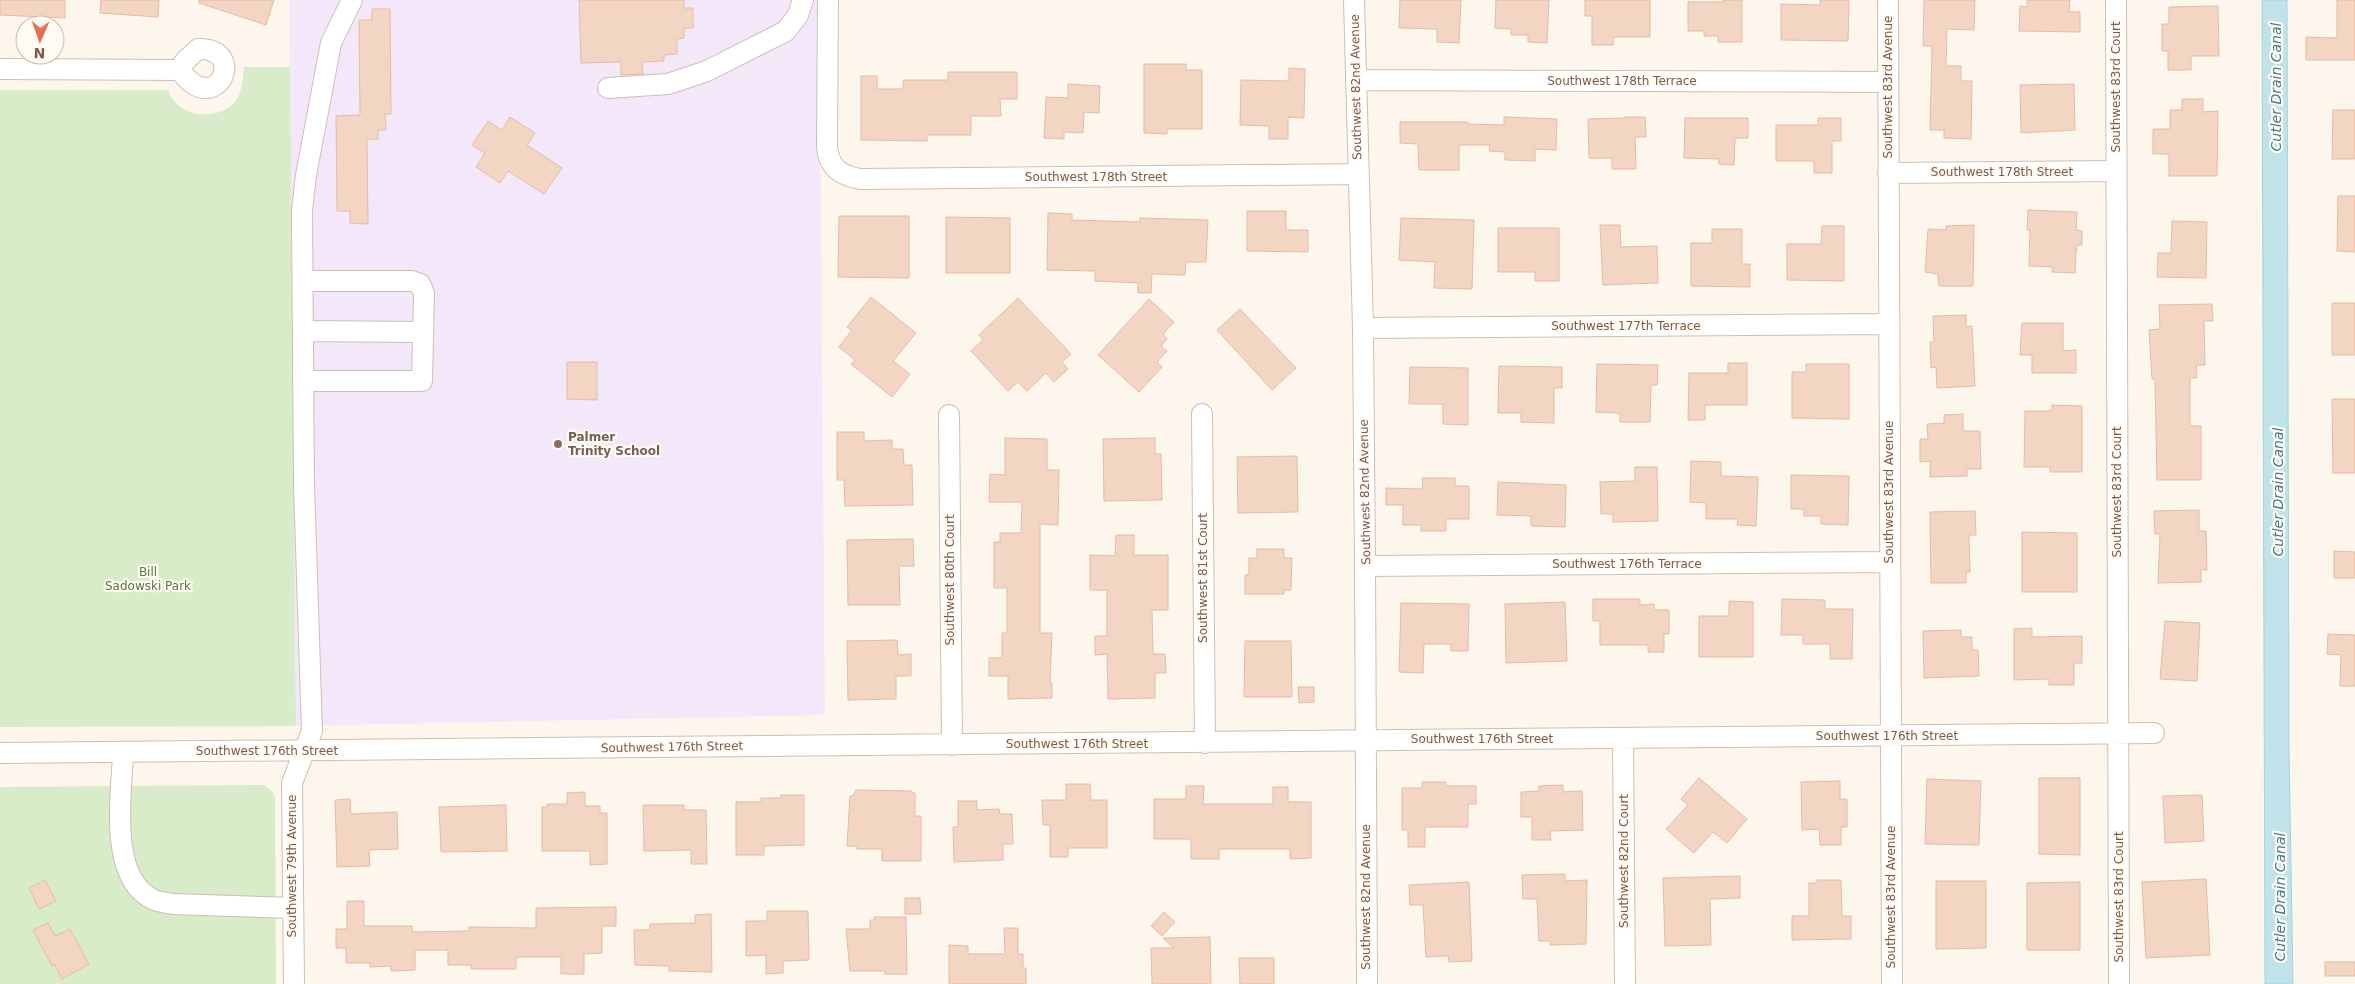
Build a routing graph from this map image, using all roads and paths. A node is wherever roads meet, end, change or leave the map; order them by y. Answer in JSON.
{"nodes":[{"id":1,"x":352,"y":0,"type":"edge"},
{"id":2,"x":803,"y":0,"type":"edge"},
{"id":3,"x":828,"y":0,"type":"edge"},
{"id":4,"x":1354,"y":0,"type":"edge"},
{"id":5,"x":1888,"y":0,"type":"edge"},
{"id":6,"x":2116,"y":0,"type":"edge"},
{"id":7,"x":0,"y":69,"type":"edge"},
{"id":8,"x":180,"y":70,"type":"dead end"},
{"id":9,"x":1356,"y":80,"type":"junction"},
{"id":10,"x":1888,"y":82,"type":"junction"},
{"id":11,"x":608,"y":88,"type":"dead end"},
{"id":12,"x":2116,"y":171,"type":"junction"},
{"id":13,"x":1888,"y":173,"type":"junction"},
{"id":14,"x":1358,"y":174,"type":"junction"},
{"id":15,"x":303,"y":281,"type":"junction"},
{"id":16,"x":1888,"y":324,"type":"junction"},
{"id":17,"x":1362,"y":328,"type":"junction"},
{"id":18,"x":303,"y":331,"type":"junction"},
{"id":19,"x":423,"y":332,"type":"junction"},
{"id":20,"x":303,"y":381,"type":"junction"},
{"id":21,"x":1202,"y":414,"type":"dead end"},
{"id":22,"x":949,"y":415,"type":"dead end"},
{"id":23,"x":1889,"y":562,"type":"junction"},
{"id":24,"x":1366,"y":566,"type":"junction"},
{"id":25,"x":2154,"y":733,"type":"dead end"},
{"id":26,"x":2118,"y":734,"type":"junction"},
{"id":27,"x":1890,"y":736,"type":"junction"},
{"id":28,"x":1623,"y":738,"type":"junction"},
{"id":29,"x":1366,"y":740,"type":"junction"},
{"id":30,"x":1205,"y":743,"type":"junction"},
{"id":31,"x":952,"y":745,"type":"junction"},
{"id":32,"x":304,"y":750,"type":"junction"},
{"id":33,"x":123,"y":752,"type":"junction"},
{"id":34,"x":0,"y":753,"type":"edge"},
{"id":35,"x":293,"y":908,"type":"junction"},
{"id":36,"x":294,"y":984,"type":"edge"},
{"id":37,"x":1366,"y":984,"type":"edge"},
{"id":38,"x":1625,"y":984,"type":"edge"},
{"id":39,"x":1892,"y":984,"type":"edge"},
{"id":40,"x":2119,"y":984,"type":"edge"}],
"edges":[{"from":1,"to":15,"type":"street","name":"Southwest 79th Avenue"},
{"from":2,"to":11,"type":"street"},
{"from":3,"to":14,"type":"street","name":"Southwest 178th Street"},
{"from":4,"to":9,"type":"street","name":"Southwest 82nd Avenue"},
{"from":5,"to":10,"type":"street","name":"Southwest 83rd Avenue"},
{"from":6,"to":12,"type":"street","name":"Southwest 83rd Court"},
{"from":7,"to":8,"type":"street"},
{"from":9,"to":10,"type":"street","name":"Southwest 178th Terrace"},
{"from":9,"to":14,"type":"street","name":"Southwest 82nd Avenue"},
{"from":10,"to":13,"type":"street","name":"Southwest 83rd Avenue"},
{"from":12,"to":13,"type":"street","name":"Southwest 178th Street"},
{"from":12,"to":26,"type":"street","name":"Southwest 83rd Court"},
{"from":13,"to":16,"type":"street","name":"Southwest 83rd Avenue"},
{"from":14,"to":17,"type":"street","name":"Southwest 82nd Avenue"},
{"from":15,"to":18,"type":"street","name":"Southwest 79th Avenue"},
{"from":15,"to":19,"type":"street"},
{"from":16,"to":17,"type":"street","name":"Southwest 177th Terrace"},
{"from":16,"to":23,"type":"street","name":"Southwest 83rd Avenue"},
{"from":17,"to":24,"type":"street","name":"Southwest 82nd Avenue"},
{"from":18,"to":19,"type":"street"},
{"from":18,"to":20,"type":"street","name":"Southwest 79th Avenue"},
{"from":19,"to":20,"type":"street"},
{"from":20,"to":32,"type":"street","name":"Southwest 79th Avenue"},
{"from":21,"to":30,"type":"street","name":"Southwest 81st Court"},
{"from":22,"to":31,"type":"street","name":"Southwest 80th Court"},
{"from":23,"to":24,"type":"street","name":"Southwest 176th Terrace"},
{"from":23,"to":27,"type":"street","name":"Southwest 83rd Avenue"},
{"from":24,"to":29,"type":"street","name":"Southwest 82nd Avenue"},
{"from":25,"to":26,"type":"street","name":"Southwest 176th Street"},
{"from":26,"to":27,"type":"street","name":"Southwest 176th Street"},
{"from":26,"to":40,"type":"street","name":"Southwest 83rd Court"},
{"from":27,"to":28,"type":"street","name":"Southwest 176th Street"},
{"from":27,"to":39,"type":"street","name":"Southwest 83rd Avenue"},
{"from":28,"to":29,"type":"street","name":"Southwest 176th Street"},
{"from":28,"to":38,"type":"street","name":"Southwest 82nd Court"},
{"from":29,"to":30,"type":"street","name":"Southwest 176th Street"},
{"from":29,"to":37,"type":"street","name":"Southwest 82nd Avenue"},
{"from":30,"to":31,"type":"street","name":"Southwest 176th Street"},
{"from":31,"to":32,"type":"street","name":"Southwest 176th Street"},
{"from":32,"to":33,"type":"street","name":"Southwest 176th Street"},
{"from":32,"to":35,"type":"street","name":"Southwest 79th Avenue"},
{"from":33,"to":34,"type":"street","name":"Southwest 176th Street"},
{"from":33,"to":35,"type":"street"},
{"from":35,"to":36,"type":"street","name":"Southwest 79th Avenue"}]}
